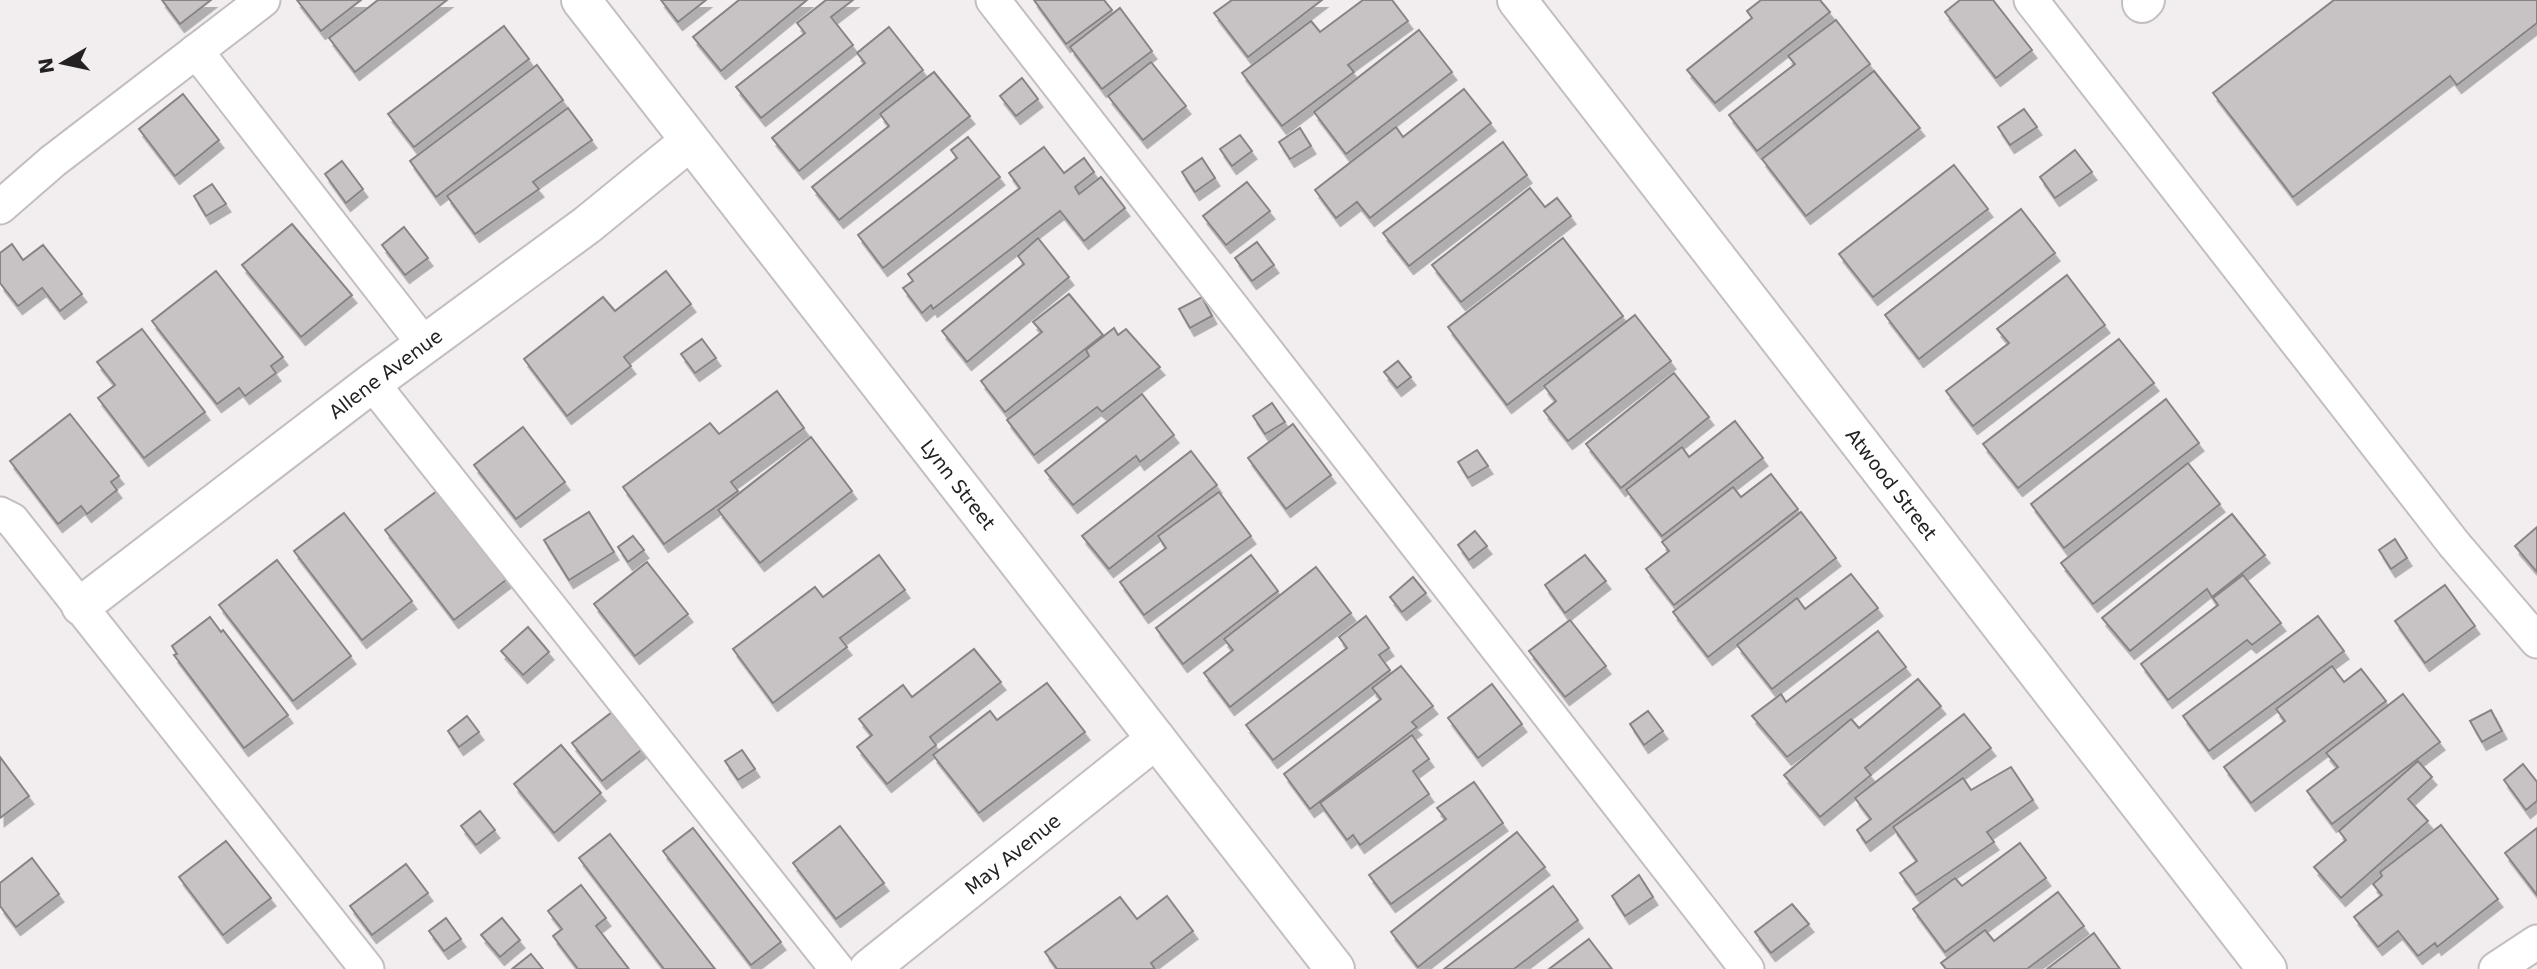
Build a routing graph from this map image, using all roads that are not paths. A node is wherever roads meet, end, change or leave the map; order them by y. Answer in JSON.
{"nodes":[{"id":1,"x":263,"y":0,"type":"edge"},
{"id":2,"x":581,"y":0,"type":"edge"},
{"id":3,"x":993,"y":0,"type":"edge"},
{"id":4,"x":1517,"y":0,"type":"edge"},
{"id":5,"x":2031,"y":0,"type":"edge"},
{"id":6,"x":196,"y":51,"type":"junction"},
{"id":7,"x":690,"y":141,"type":"junction"},
{"id":8,"x":0,"y":206,"type":"edge"},
{"id":9,"x":424,"y":344,"type":"junction"},
{"id":10,"x":372,"y":383,"type":"junction"},
{"id":11,"x":0,"y":514,"type":"edge"},
{"id":12,"x":81,"y":606,"type":"junction"},
{"id":13,"x":2537,"y":641,"type":"edge"},
{"id":14,"x":1156,"y":739,"type":"junction"},
{"id":15,"x":2537,"y":942,"type":"edge"},
{"id":16,"x":367,"y":969,"type":"edge"},
{"id":17,"x":837,"y":969,"type":"edge"},
{"id":18,"x":869,"y":969,"type":"edge"},
{"id":19,"x":1335,"y":969,"type":"edge"},
{"id":20,"x":1748,"y":969,"type":"edge"},
{"id":21,"x":2267,"y":969,"type":"edge"},
{"id":22,"x":2496,"y":969,"type":"edge"}],
"edges":[{"from":1,"to":6,"type":"lane"},
{"from":2,"to":7,"type":"street","name":"Lynn Street"},
{"from":3,"to":20,"type":"lane"},
{"from":4,"to":21,"type":"street","name":"Atwood Street"},
{"from":5,"to":13,"type":"lane"},
{"from":6,"to":8,"type":"lane"},
{"from":6,"to":9,"type":"lane"},
{"from":7,"to":9,"type":"street","name":"Allene Avenue"},
{"from":7,"to":14,"type":"street","name":"Lynn Street"},
{"from":9,"to":10,"type":"street","name":"Allene Avenue"},
{"from":10,"to":12,"type":"street","name":"Allene Avenue"},
{"from":10,"to":17,"type":"lane"},
{"from":11,"to":12,"type":"lane"},
{"from":12,"to":16,"type":"lane"},
{"from":14,"to":18,"type":"street","name":"May Avenue"},
{"from":14,"to":19,"type":"street","name":"Lynn Street"},
{"from":15,"to":22,"type":"lane"}]}
